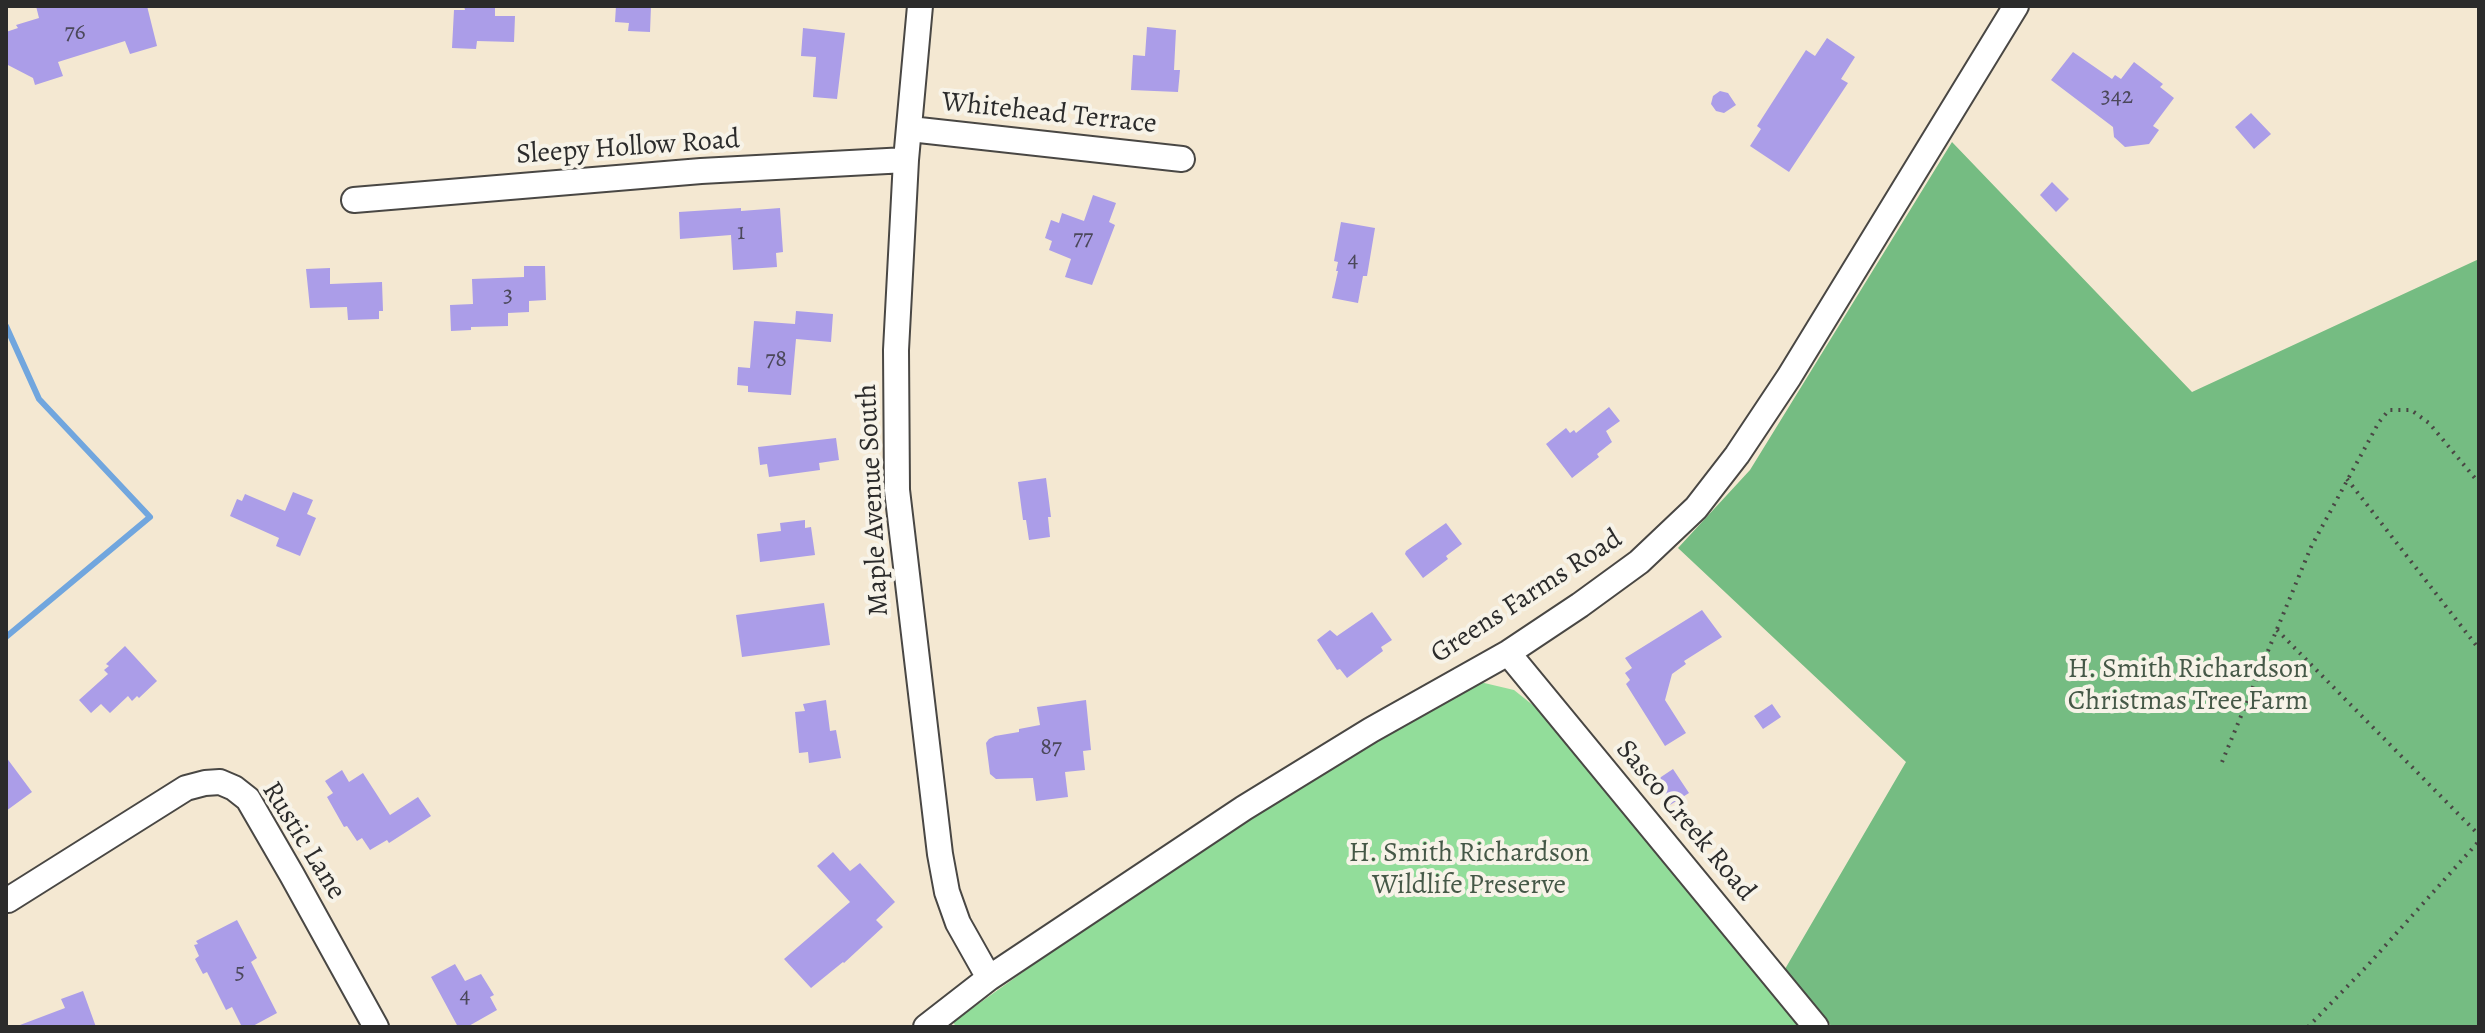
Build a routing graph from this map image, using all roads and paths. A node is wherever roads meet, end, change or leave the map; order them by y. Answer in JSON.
{"nodes":[{"id":1,"x":920,"y":6,"type":"edge"},
{"id":2,"x":2016,"y":6,"type":"edge"},
{"id":3,"x":910,"y":129,"type":"junction"},
{"id":4,"x":1182,"y":159,"type":"dead end"},
{"id":5,"x":906,"y":160,"type":"junction"},
{"id":6,"x":354,"y":200,"type":"dead end"},
{"id":7,"x":2347,"y":479,"type":"junction"},
{"id":8,"x":2479,"y":483,"type":"edge"},
{"id":9,"x":2277,"y":630,"type":"junction"},
{"id":10,"x":2479,"y":649,"type":"edge"},
{"id":11,"x":1508,"y":653,"type":"junction"},
{"id":12,"x":2222,"y":762,"type":"dead end"},
{"id":13,"x":2479,"y":835,"type":"edge"},
{"id":14,"x":2479,"y":841,"type":"edge"},
{"id":15,"x":8,"y":900,"type":"dead end"},
{"id":16,"x":989,"y":978,"type":"junction"},
{"id":17,"x":376,"y":1027,"type":"edge"},
{"id":18,"x":926,"y":1027,"type":"edge"},
{"id":19,"x":1816,"y":1027,"type":"edge"},
{"id":20,"x":2308,"y":1027,"type":"edge"}],
"edges":[{"from":1,"to":3,"type":"street","name":"Maple Avenue South"},
{"from":2,"to":11,"type":"street","name":"Greens Farms Road"},
{"from":3,"to":4,"type":"street","name":"Whitehead Terrace"},
{"from":3,"to":5,"type":"street","name":"Maple Avenue South"},
{"from":5,"to":6,"type":"street","name":"Sleepy Hollow Road"},
{"from":5,"to":16,"type":"street","name":"Maple Avenue South"},
{"from":7,"to":8,"type":"path"},
{"from":7,"to":9,"type":"path"},
{"from":7,"to":10,"type":"path"},
{"from":9,"to":12,"type":"path"},
{"from":9,"to":13,"type":"path"},
{"from":11,"to":16,"type":"street","name":"Greens Farms Road"},
{"from":11,"to":19,"type":"street","name":"Sasco Creek Road"},
{"from":14,"to":20,"type":"path"},
{"from":15,"to":17,"type":"street","name":"Rustic Lane"},
{"from":16,"to":18,"type":"street","name":"Greens Farms Road"}]}
